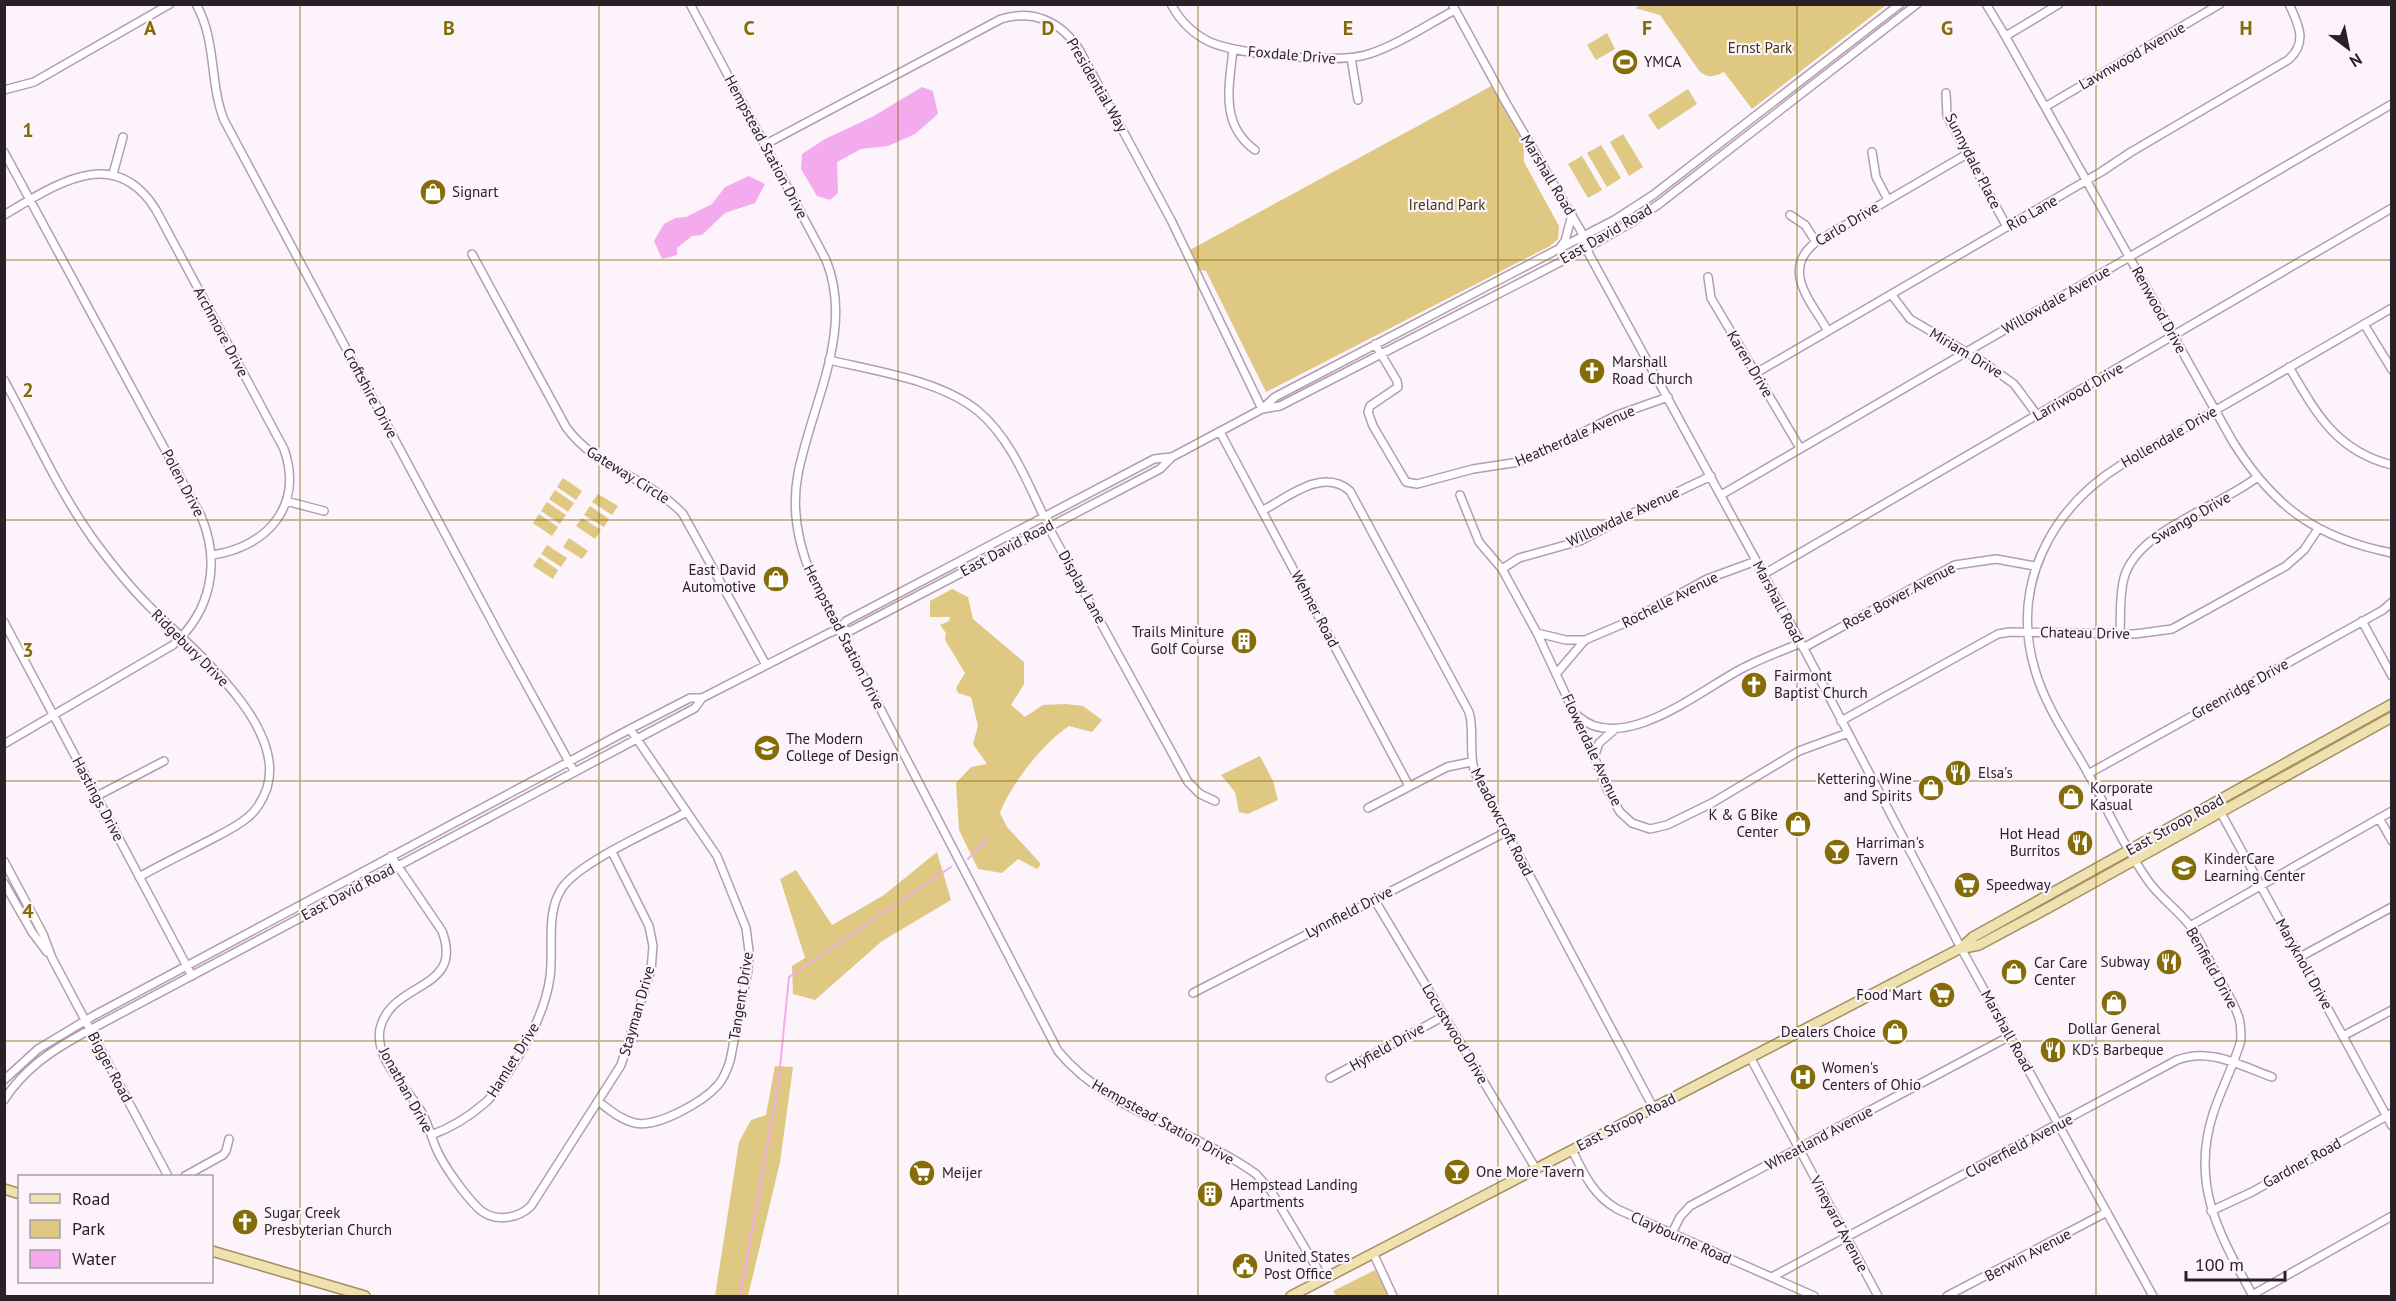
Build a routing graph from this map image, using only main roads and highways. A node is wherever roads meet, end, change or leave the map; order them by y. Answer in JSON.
{"nodes":[{"id":1,"x":2391,"y":704,"type":"edge"},
{"id":2,"x":2391,"y":717,"type":"edge"},
{"id":3,"x":2133,"y":855,"type":"junction"},
{"id":4,"x":213,"y":1251,"type":"edge"},
{"id":5,"x":365,"y":1296,"type":"edge"},
{"id":6,"x":1291,"y":1296,"type":"edge"}],
"edges":[{"from":1,"to":3,"type":"main road","name":"East Stroop Road"},
{"from":2,"to":3,"type":"main road","name":"East Stroop Road"},
{"from":3,"to":6,"type":"main road","name":"East Stroop Road"},
{"from":4,"to":5,"type":"main road"}]}
